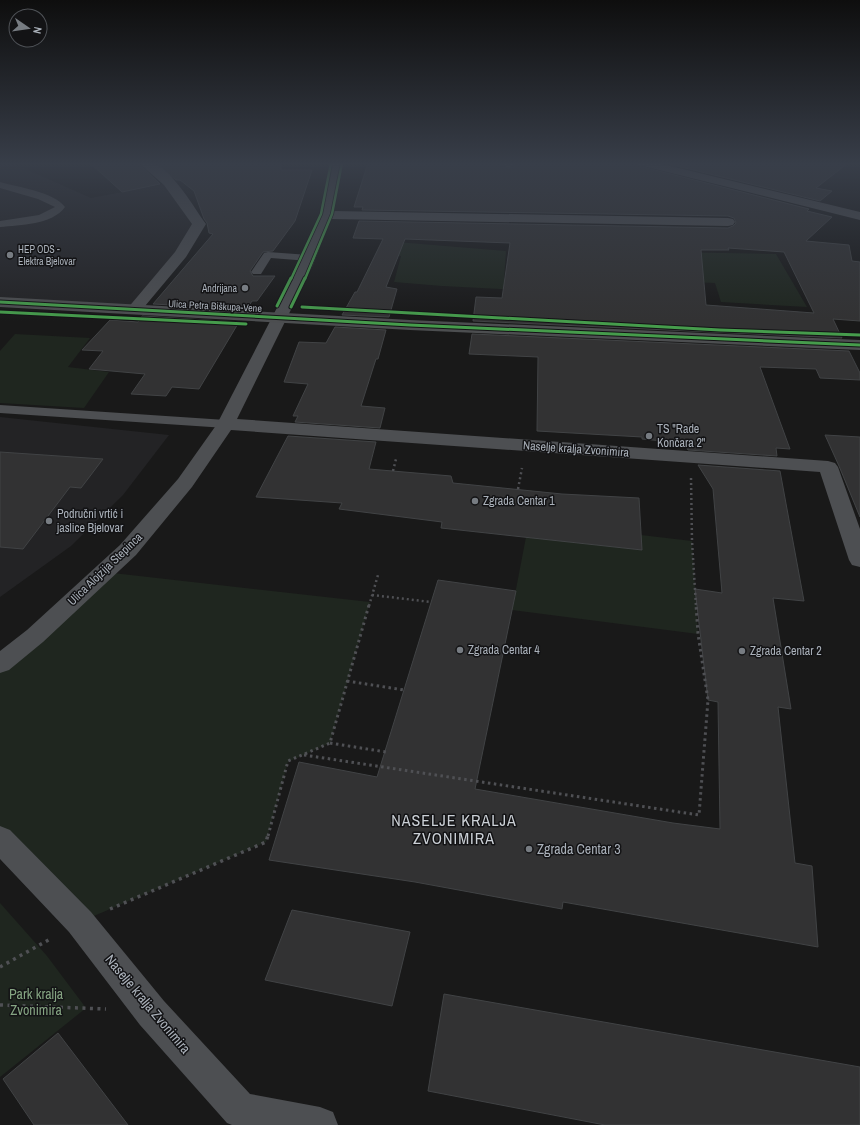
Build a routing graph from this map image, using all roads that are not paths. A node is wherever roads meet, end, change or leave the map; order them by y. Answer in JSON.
{"nodes":[{"id":1,"x":326,"y":215,"type":"edge"},
{"id":2,"x":49,"y":216,"type":"edge"},
{"id":3,"x":193,"y":216,"type":"edge"},
{"id":4,"x":355,"y":216,"type":"edge"},
{"id":5,"x":728,"y":222,"type":"dead end"},
{"id":6,"x":0,"y":224,"type":"edge"},
{"id":7,"x":309,"y":258,"type":"junction"},
{"id":8,"x":257,"y":272,"type":"dead end"},
{"id":9,"x":0,"y":302,"type":"edge"},
{"id":10,"x":135,"y":309,"type":"junction"},
{"id":11,"x":280,"y":317,"type":"junction"},
{"id":12,"x":860,"y":345,"type":"edge"},
{"id":13,"x":0,"y":409,"type":"edge"},
{"id":14,"x":226,"y":424,"type":"junction"},
{"id":15,"x":860,"y":560,"type":"edge"},
{"id":16,"x":0,"y":664,"type":"edge"},
{"id":17,"x":0,"y":839,"type":"edge"},
{"id":18,"x":320,"y":1125,"type":"edge"}],
"edges":[{"from":1,"to":7,"type":"street","name":"Ulica Alojzija Stepinca"},
{"from":2,"to":6,"type":"lane"},
{"from":3,"to":10,"type":"street"},
{"from":4,"to":5,"type":"street"},
{"from":7,"to":8,"type":"lane"},
{"from":7,"to":11,"type":"street","name":"Ulica Alojzija Stepinca"},
{"from":9,"to":10,"type":"main road","name":"Ulica Petra Biškupa-Vene"},
{"from":10,"to":11,"type":"main road","name":"Ulica Petra Biškupa-Vene"},
{"from":11,"to":12,"type":"main road","name":"Ulica Petra Biškupa-Vene"},
{"from":11,"to":14,"type":"street","name":"Ulica Alojzija Stepinca"},
{"from":13,"to":14,"type":"lane"},
{"from":14,"to":15,"type":"street","name":"Naselje kralja Zvonimira"},
{"from":14,"to":16,"type":"street","name":"Ulica Alojzija Stepinca"},
{"from":17,"to":18,"type":"street","name":"Naselje kralja Zvonimira"}]}
